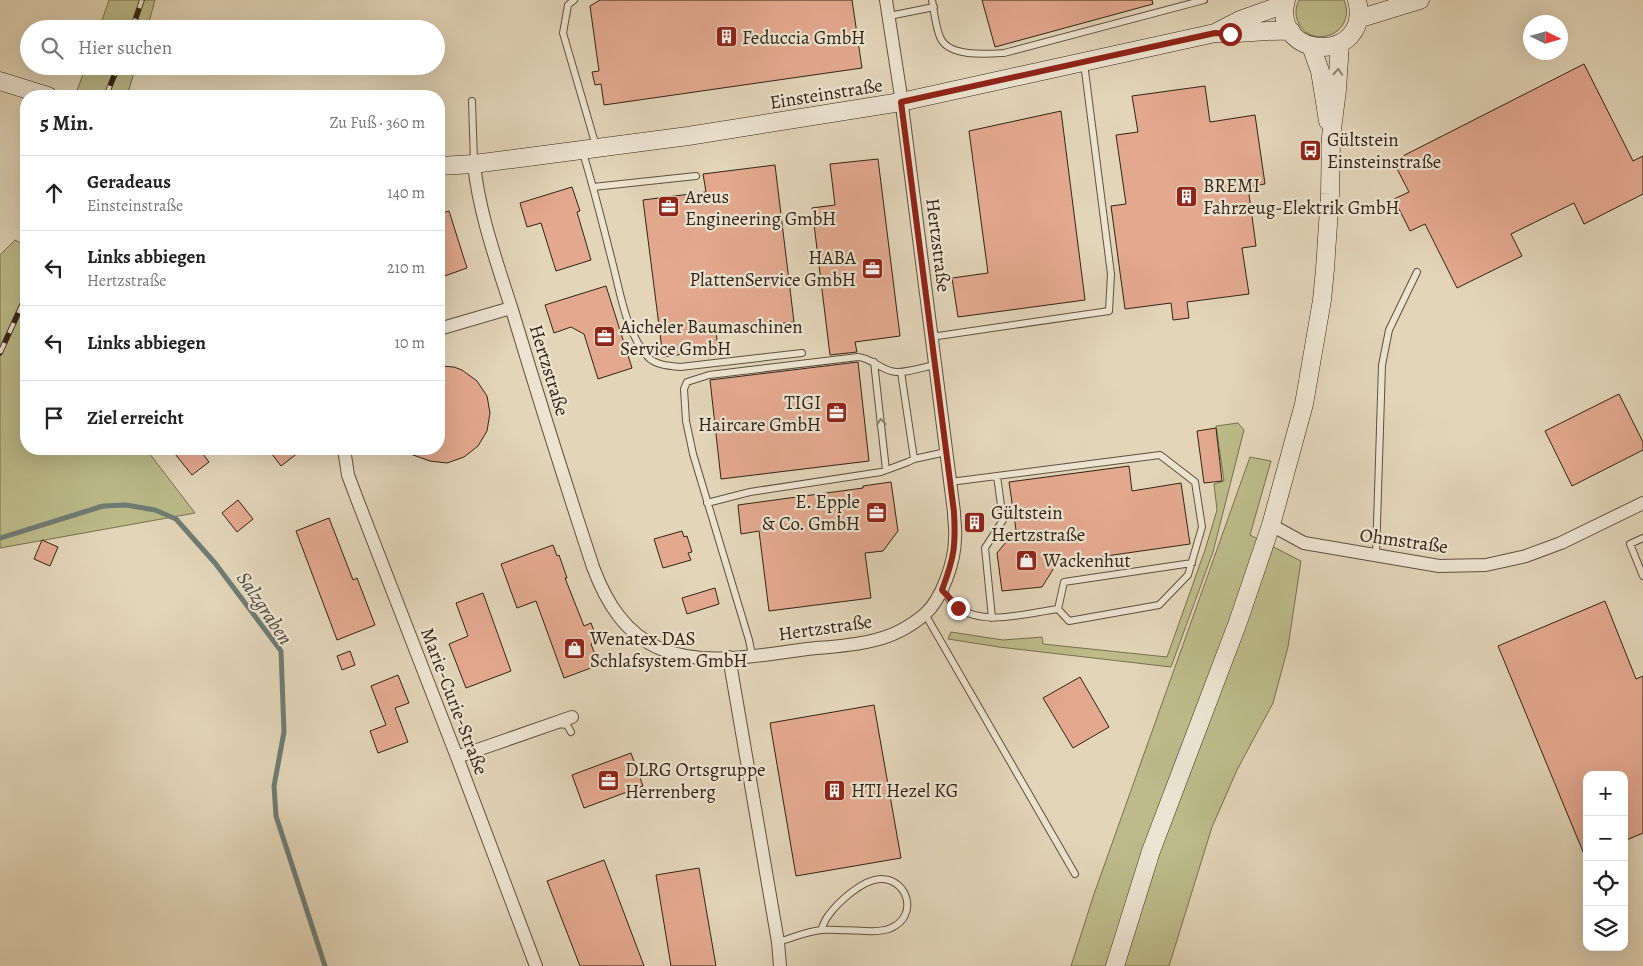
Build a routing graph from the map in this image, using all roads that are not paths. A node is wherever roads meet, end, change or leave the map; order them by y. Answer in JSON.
{"nodes":[{"id":1,"x":574,"y":0,"type":"edge"},
{"id":2,"x":886,"y":0,"type":"edge"},
{"id":3,"x":1204,"y":0,"type":"edge"},
{"id":4,"x":1357,"y":0,"type":"edge"},
{"id":5,"x":1420,"y":0,"type":"edge"},
{"id":6,"x":1286,"y":2,"type":"edge"},
{"id":7,"x":933,"y":3,"type":"edge"},
{"id":8,"x":889,"y":16,"type":"junction"},
{"id":9,"x":1358,"y":19,"type":"junction"},
{"id":10,"x":1291,"y":31,"type":"junction"},
{"id":11,"x":1215,"y":33,"type":"junction"},
{"id":12,"x":1340,"y":43,"type":"junction"},
{"id":13,"x":1311,"y":46,"type":"junction"},
{"id":14,"x":1084,"y":63,"type":"junction"},
{"id":15,"x":0,"y":81,"type":"edge"},
{"id":16,"x":29,"y":90,"type":"edge"},
{"id":17,"x":472,"y":101,"type":"dead end"},
{"id":18,"x":901,"y":102,"type":"junction"},
{"id":19,"x":1331,"y":136,"type":"junction"},
{"id":20,"x":589,"y":148,"type":"junction"},
{"id":21,"x":474,"y":164,"type":"junction"},
{"id":22,"x":445,"y":166,"type":"edge"},
{"id":23,"x":696,"y":176,"type":"dead end"},
{"id":24,"x":593,"y":188,"type":"junction"},
{"id":25,"x":1417,"y":272,"type":"dead end"},
{"id":26,"x":511,"y":308,"type":"junction"},
{"id":27,"x":445,"y":327,"type":"edge"},
{"id":28,"x":932,"y":337,"type":"junction"},
{"id":29,"x":802,"y":353,"type":"dead end"},
{"id":30,"x":874,"y":362,"type":"junction"},
{"id":31,"x":935,"y":365,"type":"junction"},
{"id":32,"x":901,"y":372,"type":"junction"},
{"id":33,"x":946,"y":452,"type":"junction"},
{"id":34,"x":345,"y":455,"type":"edge"},
{"id":35,"x":914,"y":459,"type":"junction"},
{"id":36,"x":886,"y":470,"type":"junction"},
{"id":37,"x":997,"y":476,"type":"junction"},
{"id":38,"x":950,"y":482,"type":"junction"},
{"id":39,"x":707,"y":503,"type":"junction"},
{"id":40,"x":1643,"y":503,"type":"edge"},
{"id":41,"x":1271,"y":525,"type":"junction"},
{"id":42,"x":1643,"y":538,"type":"edge"},
{"id":43,"x":1376,"y":555,"type":"junction"},
{"id":44,"x":1192,"y":563,"type":"junction"},
{"id":45,"x":1643,"y":576,"type":"edge"},
{"id":46,"x":942,"y":590,"type":"junction"},
{"id":47,"x":1058,"y":609,"type":"junction"},
{"id":48,"x":925,"y":614,"type":"junction"},
{"id":49,"x":992,"y":618,"type":"junction"},
{"id":50,"x":752,"y":655,"type":"junction"},
{"id":51,"x":730,"y":657,"type":"junction"},
{"id":52,"x":572,"y":717,"type":"dead end"},
{"id":53,"x":553,"y":724,"type":"junction"},
{"id":54,"x":571,"y":732,"type":"dead end"},
{"id":55,"x":457,"y":758,"type":"junction"},
{"id":56,"x":1075,"y":874,"type":"dead end"},
{"id":57,"x":822,"y":930,"type":"junction"},
{"id":58,"x":778,"y":942,"type":"junction"},
{"id":59,"x":536,"y":966,"type":"edge"},
{"id":60,"x":780,"y":966,"type":"edge"},
{"id":61,"x":1115,"y":966,"type":"edge"}],
"edges":[{"from":1,"to":20,"type":"lane"},
{"from":2,"to":8,"type":"street","name":"Hertzstraße"},
{"from":3,"to":7,"type":"lane"},
{"from":4,"to":9,"type":"street"},
{"from":5,"to":9,"type":"street"},
{"from":6,"to":10,"type":"street"},
{"from":6,"to":11,"type":"street","name":"Einsteinstraße"},
{"from":7,"to":8,"type":"lane"},
{"from":8,"to":18,"type":"street","name":"Hertzstraße"},
{"from":9,"to":12,"type":"street"},
{"from":10,"to":11,"type":"street","name":"Einsteinstraße"},
{"from":10,"to":13,"type":"street"},
{"from":11,"to":14,"type":"street","name":"Einsteinstraße"},
{"from":12,"to":13,"type":"street"},
{"from":19,"to":12,"type":"street","one_way":true},
{"from":13,"to":19,"type":"street"},
{"from":14,"to":18,"type":"street","name":"Einsteinstraße"},
{"from":14,"to":28,"type":"lane"},
{"from":15,"to":16,"type":"street"},
{"from":17,"to":21,"type":"lane"},
{"from":18,"to":20,"type":"street","name":"Einsteinstraße"},
{"from":18,"to":28,"type":"street","name":"Hertzstraße"},
{"from":19,"to":41,"type":"street"},
{"from":20,"to":21,"type":"street","name":"Einsteinstraße"},
{"from":20,"to":24,"type":"lane"},
{"from":21,"to":22,"type":"street","name":"Einsteinstraße"},
{"from":21,"to":26,"type":"street","name":"Hertzstraße"},
{"from":23,"to":24,"type":"lane"},
{"from":24,"to":29,"type":"lane"},
{"from":25,"to":43,"type":"lane"},
{"from":26,"to":27,"type":"street"},
{"from":26,"to":51,"type":"street","name":"Hertzstraße"},
{"from":28,"to":31,"type":"street","name":"Hertzstraße"},
{"from":30,"to":32,"type":"lane"},
{"from":36,"to":30,"type":"lane","one_way":true},
{"from":30,"to":39,"type":"lane"},
{"from":31,"to":32,"type":"lane"},
{"from":31,"to":33,"type":"street","name":"Hertzstraße"},
{"from":32,"to":35,"type":"lane"},
{"from":33,"to":35,"type":"lane"},
{"from":33,"to":38,"type":"street","name":"Hertzstraße"},
{"from":34,"to":55,"type":"street","name":"Marie-Curie-Straße"},
{"from":35,"to":36,"type":"lane"},
{"from":36,"to":39,"type":"lane"},
{"from":37,"to":38,"type":"lane"},
{"from":37,"to":44,"type":"lane"},
{"from":37,"to":49,"type":"lane"},
{"from":38,"to":46,"type":"street","name":"Hertzstraße"},
{"from":39,"to":50,"type":"lane"},
{"from":40,"to":43,"type":"street","name":"Ohmstraße"},
{"from":41,"to":43,"type":"street","name":"Ohmstraße"},
{"from":41,"to":61,"type":"street"},
{"from":42,"to":45,"type":"lane"},
{"from":44,"to":47,"type":"lane"},
{"from":44,"to":47,"type":"lane"},
{"from":46,"to":48,"type":"street","name":"Hertzstraße"},
{"from":46,"to":49,"type":"lane"},
{"from":47,"to":49,"type":"lane"},
{"from":48,"to":50,"type":"street","name":"Hertzstraße"},
{"from":48,"to":56,"type":"lane"},
{"from":50,"to":51,"type":"street","name":"Hertzstraße"},
{"from":51,"to":58,"type":"street"},
{"from":52,"to":53,"type":"street"},
{"from":53,"to":54,"type":"lane"},
{"from":53,"to":55,"type":"street"},
{"from":55,"to":59,"type":"street","name":"Marie-Curie-Straße"},
{"from":57,"to":57,"type":"lane"},
{"from":57,"to":58,"type":"lane"},
{"from":58,"to":60,"type":"street"}]}
